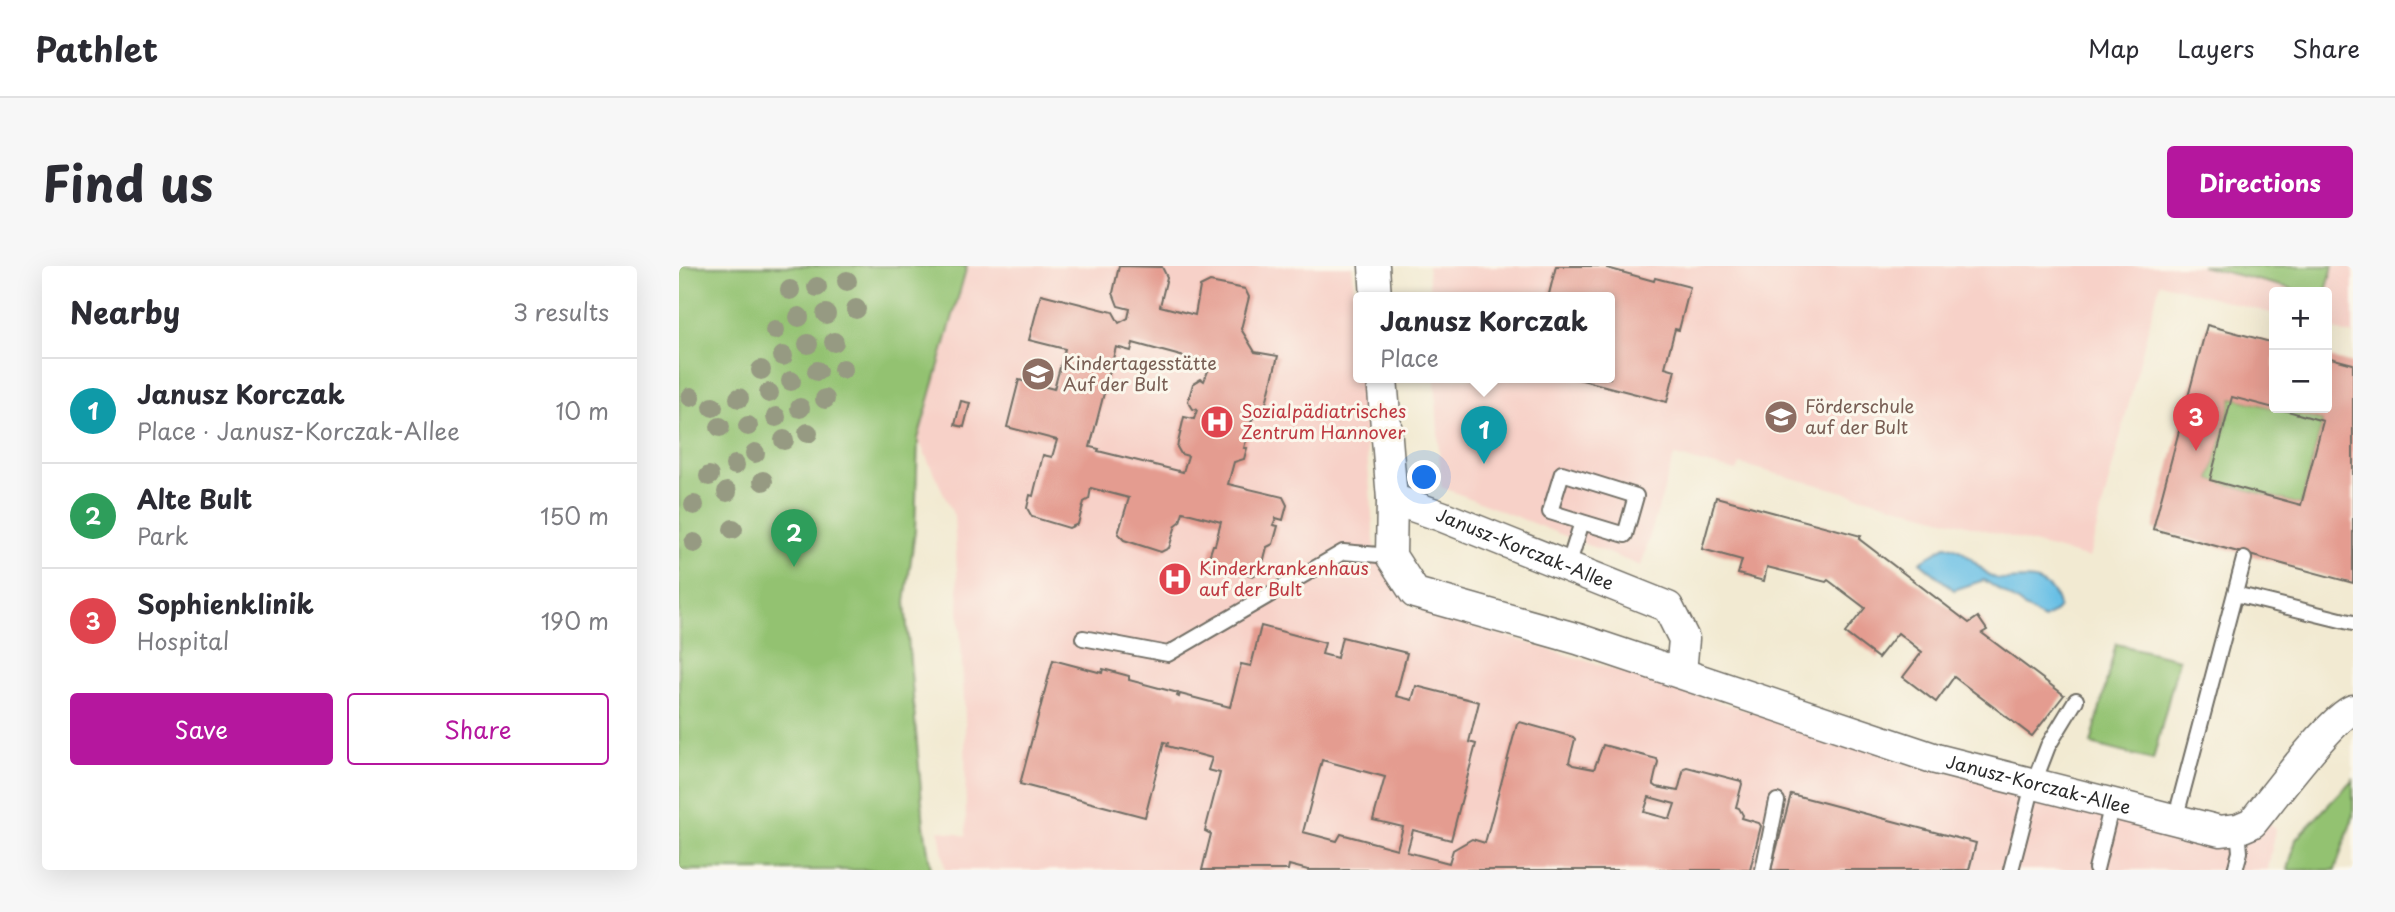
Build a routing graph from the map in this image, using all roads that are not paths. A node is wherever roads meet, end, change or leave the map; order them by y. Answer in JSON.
{"nodes":[{"id":1,"x":1374,"y":266,"type":"edge"},
{"id":2,"x":1376,"y":292,"type":"edge"},
{"id":3,"x":1383,"y":383,"type":"edge"},
{"id":4,"x":1392,"y":499,"type":"junction"},
{"id":5,"x":1582,"y":522,"type":"junction"},
{"id":6,"x":1391,"y":556,"type":"junction"},
{"id":7,"x":2244,"y":559,"type":"dead end"},
{"id":8,"x":1569,"y":566,"type":"junction"},
{"id":9,"x":2235,"y":594,"type":"junction"},
{"id":10,"x":2353,"y":623,"type":"edge"},
{"id":11,"x":1083,"y":638,"type":"dead end"},
{"id":12,"x":1681,"y":673,"type":"junction"},
{"id":13,"x":2076,"y":700,"type":"dead end"},
{"id":14,"x":2353,"y":710,"type":"edge"},
{"id":15,"x":2033,"y":785,"type":"junction"},
{"id":16,"x":1777,"y":801,"type":"dead end"},
{"id":17,"x":2112,"y":804,"type":"junction"},
{"id":18,"x":2175,"y":820,"type":"junction"},
{"id":19,"x":2238,"y":829,"type":"junction"},
{"id":20,"x":2096,"y":869,"type":"edge"},
{"id":21,"x":1763,"y":870,"type":"edge"},
{"id":22,"x":2011,"y":870,"type":"edge"},
{"id":23,"x":2235,"y":870,"type":"edge"}],
"edges":[{"from":1,"to":2,"type":"street"},
{"from":3,"to":4,"type":"street"},
{"from":4,"to":6,"type":"street"},
{"from":4,"to":8,"type":"street","name":"Janusz-Korczak-Allee"},
{"from":5,"to":5,"type":"lane"},
{"from":5,"to":8,"type":"lane"},
{"from":6,"to":11,"type":"lane"},
{"from":6,"to":12,"type":"street","name":"Janusz-Korczak-Allee"},
{"from":7,"to":9,"type":"lane"},
{"from":8,"to":12,"type":"street","name":"Janusz-Korczak-Allee"},
{"from":9,"to":10,"type":"lane"},
{"from":9,"to":18,"type":"lane"},
{"from":12,"to":15,"type":"street","name":"Janusz-Korczak-Allee"},
{"from":13,"to":15,"type":"lane"},
{"from":14,"to":19,"type":"street"},
{"from":15,"to":17,"type":"street","name":"Janusz-Korczak-Allee"},
{"from":15,"to":22,"type":"lane"},
{"from":16,"to":21,"type":"lane"},
{"from":17,"to":18,"type":"street","name":"Janusz-Korczak-Allee"},
{"from":17,"to":20,"type":"lane"},
{"from":18,"to":19,"type":"street","name":"Janusz-Korczak-Allee"},
{"from":19,"to":23,"type":"lane"}]}
